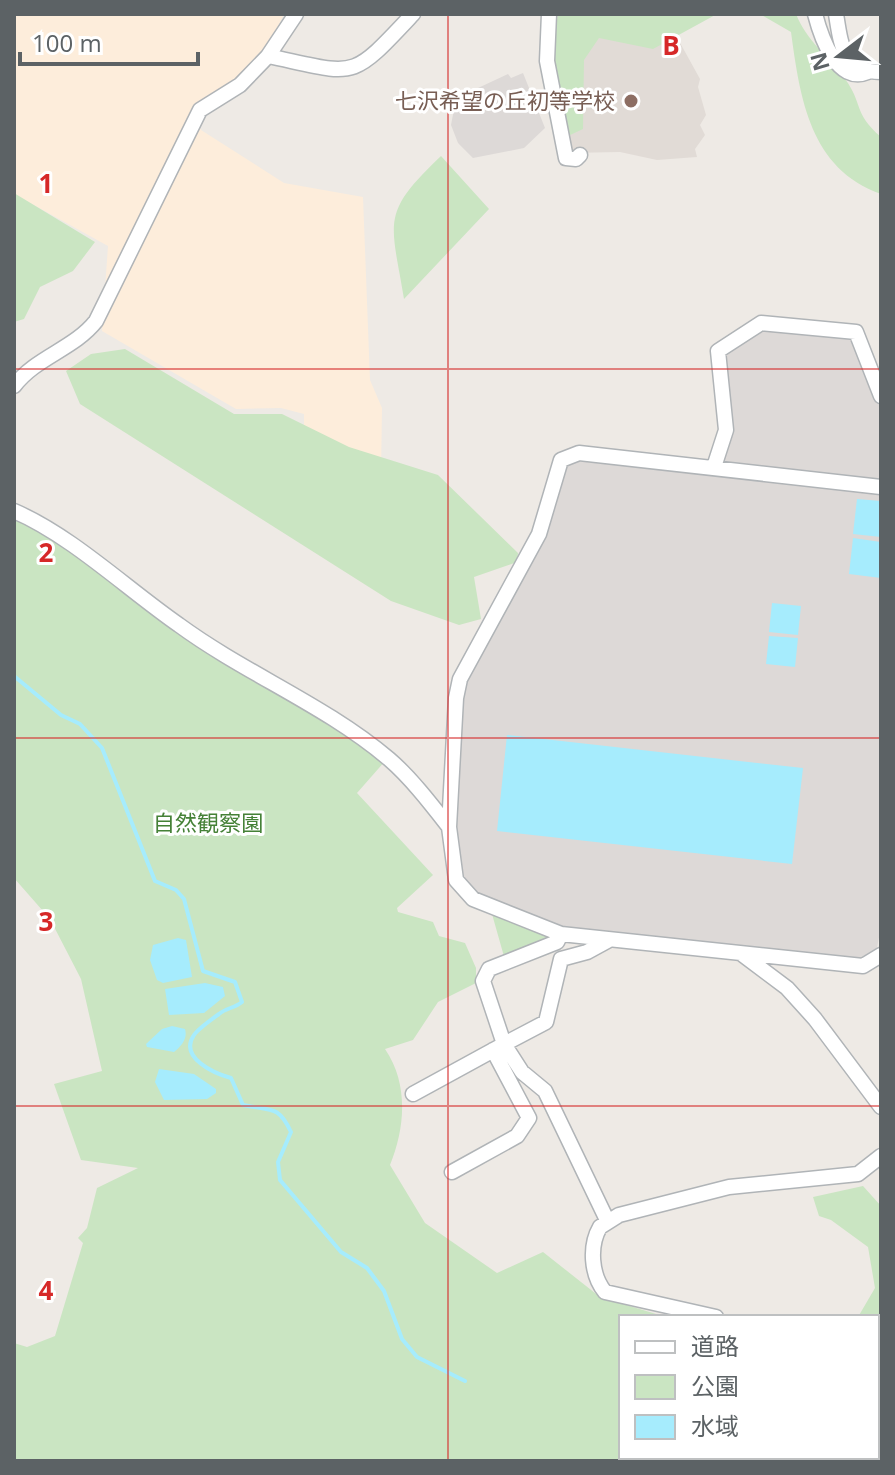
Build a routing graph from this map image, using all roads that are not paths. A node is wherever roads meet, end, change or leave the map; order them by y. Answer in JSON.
{"nodes":[{"id":1,"x":296,"y":14,"type":"edge"},
{"id":2,"x":413,"y":14,"type":"edge"},
{"id":3,"x":549,"y":14,"type":"edge"},
{"id":4,"x":815,"y":14,"type":"edge"},
{"id":5,"x":836,"y":14,"type":"edge"},
{"id":6,"x":268,"y":56,"type":"junction"},
{"id":7,"x":875,"y":72,"type":"edge"},
{"id":8,"x":580,"y":155,"type":"dead end"},
{"id":9,"x":14,"y":386,"type":"edge"},
{"id":10,"x":881,"y":396,"type":"edge"},
{"id":11,"x":714,"y":467,"type":"junction"},
{"id":12,"x":881,"y":487,"type":"edge"},
{"id":13,"x":14,"y":511,"type":"edge"},
{"id":14,"x":449,"y":827,"type":"junction"},
{"id":15,"x":561,"y":934,"type":"junction"},
{"id":16,"x":610,"y":940,"type":"junction"},
{"id":17,"x":743,"y":955,"type":"junction"},
{"id":18,"x":881,"y":955,"type":"edge"},
{"id":19,"x":500,"y":1046,"type":"junction"},
{"id":20,"x":413,"y":1094,"type":"dead end"},
{"id":21,"x":881,"y":1107,"type":"edge"},
{"id":22,"x":881,"y":1156,"type":"edge"},
{"id":23,"x":452,"y":1172,"type":"dead end"},
{"id":24,"x":607,"y":1220,"type":"junction"},
{"id":25,"x":707,"y":1315,"type":"edge"}],
"edges":[{"from":1,"to":6,"type":"street"},
{"from":2,"to":6,"type":"street"},
{"from":3,"to":8,"type":"street"},
{"from":4,"to":7,"type":"street"},
{"from":5,"to":7,"type":"street"},
{"from":6,"to":9,"type":"street"},
{"from":10,"to":11,"type":"street"},
{"from":11,"to":12,"type":"street"},
{"from":11,"to":14,"type":"street"},
{"from":13,"to":14,"type":"street"},
{"from":14,"to":15,"type":"street"},
{"from":15,"to":16,"type":"street"},
{"from":15,"to":24,"type":"street"},
{"from":16,"to":17,"type":"street"},
{"from":16,"to":19,"type":"street"},
{"from":17,"to":18,"type":"street"},
{"from":17,"to":21,"type":"street"},
{"from":19,"to":20,"type":"street"},
{"from":19,"to":23,"type":"street"},
{"from":22,"to":24,"type":"street"},
{"from":24,"to":25,"type":"street"}]}
